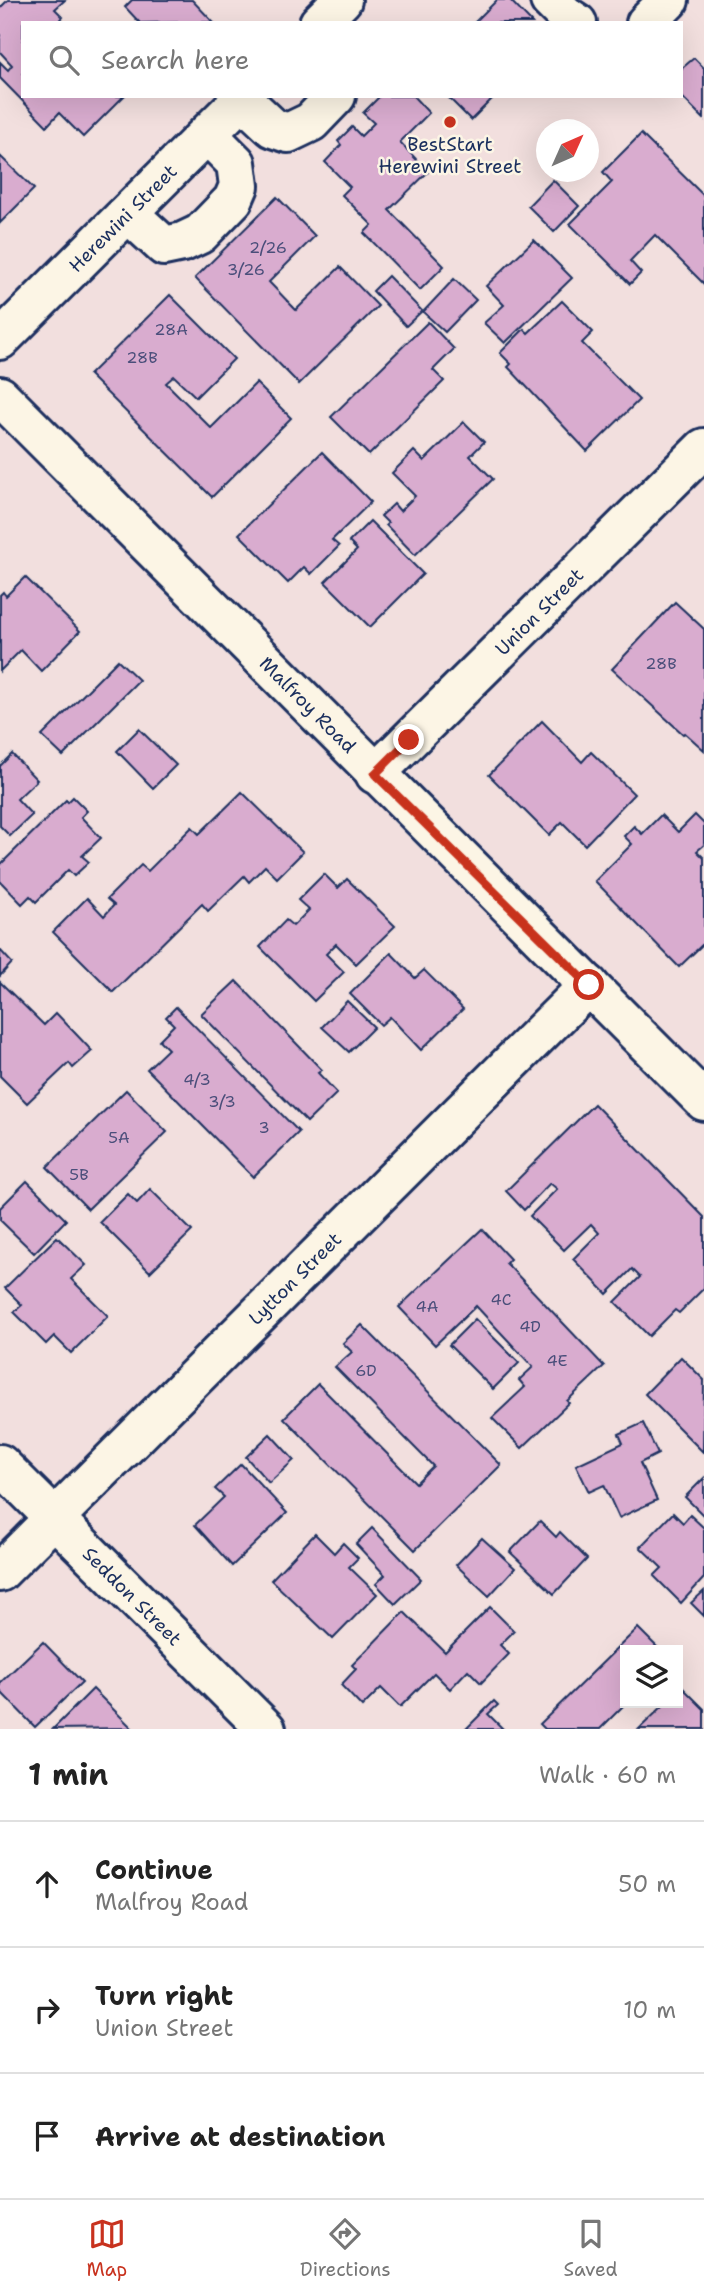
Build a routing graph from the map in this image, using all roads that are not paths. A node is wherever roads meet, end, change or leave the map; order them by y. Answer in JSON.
{"nodes":[{"id":1,"x":550,"y":0,"type":"edge"},
{"id":2,"x":669,"y":0,"type":"edge"},
{"id":3,"x":574,"y":21,"type":"edge"},
{"id":4,"x":648,"y":21,"type":"edge"},
{"id":5,"x":244,"y":98,"type":"edge"},
{"id":6,"x":335,"y":98,"type":"edge"},
{"id":7,"x":207,"y":134,"type":"junction"},
{"id":8,"x":128,"y":213,"type":"junction"},
{"id":9,"x":0,"y":340,"type":"edge"},
{"id":10,"x":0,"y":396,"type":"edge"},
{"id":11,"x":704,"y":448,"type":"edge"},
{"id":12,"x":375,"y":774,"type":"junction"},
{"id":13,"x":589,"y":985,"type":"junction"},
{"id":14,"x":704,"y":1101,"type":"edge"},
{"id":15,"x":0,"y":1464,"type":"edge"},
{"id":16,"x":54,"y":1518,"type":"junction"},
{"id":17,"x":0,"y":1572,"type":"edge"},
{"id":18,"x":266,"y":1729,"type":"edge"}],
"edges":[{"from":1,"to":3,"type":"street"},
{"from":2,"to":4,"type":"street"},
{"from":5,"to":6,"type":"street"},
{"from":5,"to":7,"type":"street","name":"Herewini Street"},
{"from":7,"to":8,"type":"street","name":"Herewini Street"},
{"from":7,"to":8,"type":"street"},
{"from":8,"to":9,"type":"street","name":"Herewini Street"},
{"from":10,"to":12,"type":"street","name":"Malfroy Road"},
{"from":11,"to":12,"type":"street","name":"Union Street"},
{"from":12,"to":13,"type":"street","name":"Malfroy Road"},
{"from":13,"to":14,"type":"street","name":"Malfroy Road"},
{"from":13,"to":16,"type":"street","name":"Lytton Street"},
{"from":15,"to":16,"type":"street","name":"Seddon Street"},
{"from":16,"to":17,"type":"street","name":"Lytton Street"},
{"from":16,"to":18,"type":"street","name":"Seddon Street"}]}
